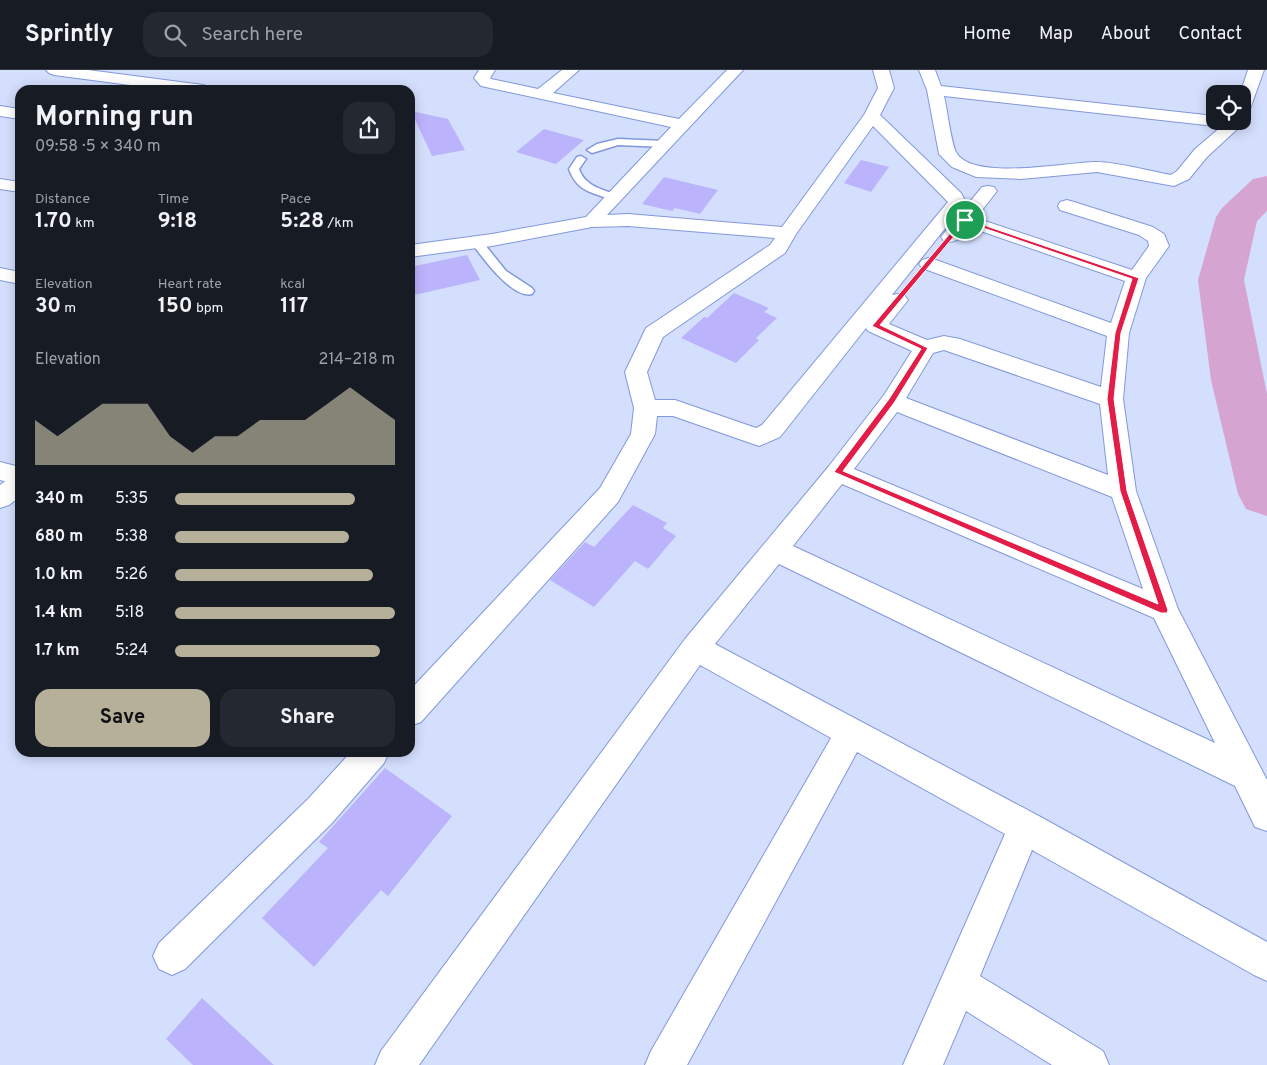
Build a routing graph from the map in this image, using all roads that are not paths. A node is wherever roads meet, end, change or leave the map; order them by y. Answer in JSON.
{"nodes":[{"id":1,"x":54,"y":70,"type":"edge"},
{"id":2,"x":487,"y":70,"type":"edge"},
{"id":3,"x":571,"y":70,"type":"edge"},
{"id":4,"x":735,"y":70,"type":"edge"},
{"id":5,"x":881,"y":70,"type":"edge"},
{"id":6,"x":927,"y":70,"type":"edge"},
{"id":7,"x":1256,"y":70,"type":"edge"},
{"id":8,"x":166,"y":85,"type":"edge"},
{"id":9,"x":1250,"y":85,"type":"edge"},
{"id":10,"x":934,"y":90,"type":"junction"},
{"id":11,"x":540,"y":95,"type":"junction"},
{"id":12,"x":0,"y":111,"type":"edge"},
{"id":13,"x":15,"y":113,"type":"edge"},
{"id":14,"x":872,"y":116,"type":"junction"},
{"id":15,"x":1206,"y":119,"type":"edge"},
{"id":16,"x":684,"y":125,"type":"junction"},
{"id":17,"x":1224,"y":130,"type":"edge"},
{"id":18,"x":665,"y":144,"type":"junction"},
{"id":19,"x":592,"y":150,"type":"dead end"},
{"id":20,"x":580,"y":159,"type":"dead end"},
{"id":21,"x":0,"y":184,"type":"edge"},
{"id":22,"x":15,"y":186,"type":"edge"},
{"id":23,"x":988,"y":192,"type":"dead end"},
{"id":24,"x":613,"y":197,"type":"junction"},
{"id":25,"x":1067,"y":206,"type":"dead end"},
{"id":26,"x":965,"y":220,"type":"junction"},
{"id":27,"x":592,"y":222,"type":"junction"},
{"id":28,"x":787,"y":233,"type":"junction"},
{"id":29,"x":477,"y":242,"type":"junction"},
{"id":30,"x":415,"y":250,"type":"edge"},
{"id":31,"x":928,"y":264,"type":"junction"},
{"id":32,"x":0,"y":274,"type":"edge"},
{"id":33,"x":15,"y":277,"type":"edge"},
{"id":34,"x":1136,"y":278,"type":"junction"},
{"id":35,"x":528,"y":291,"type":"dead end"},
{"id":36,"x":1118,"y":333,"type":"junction"},
{"id":37,"x":925,"y":348,"type":"junction"},
{"id":38,"x":1110,"y":399,"type":"junction"},
{"id":39,"x":892,"y":401,"type":"junction"},
{"id":40,"x":646,"y":408,"type":"junction"},
{"id":41,"x":0,"y":471,"type":"edge"},
{"id":42,"x":838,"y":472,"type":"junction"},
{"id":43,"x":15,"y":475,"type":"edge"},
{"id":44,"x":15,"y":488,"type":"edge"},
{"id":45,"x":1123,"y":491,"type":"junction"},
{"id":46,"x":0,"y":498,"type":"edge"},
{"id":47,"x":775,"y":550,"type":"junction"},
{"id":48,"x":1164,"y":610,"type":"junction"},
{"id":49,"x":695,"y":648,"type":"junction"},
{"id":50,"x":415,"y":707,"type":"edge"},
{"id":51,"x":851,"y":732,"type":"junction"},
{"id":52,"x":369,"y":757,"type":"edge"},
{"id":53,"x":1245,"y":774,"type":"junction"},
{"id":54,"x":1267,"y":815,"type":"edge"},
{"id":55,"x":1025,"y":827,"type":"junction"},
{"id":56,"x":172,"y":956,"type":"dead end"},
{"id":57,"x":1267,"y":962,"type":"edge"},
{"id":58,"x":958,"y":984,"type":"junction"},
{"id":59,"x":395,"y":1065,"type":"edge"},
{"id":60,"x":665,"y":1065,"type":"edge"},
{"id":61,"x":923,"y":1065,"type":"edge"},
{"id":62,"x":1089,"y":1065,"type":"edge"}],
"edges":[{"from":1,"to":8,"type":"street"},
{"from":2,"to":11,"type":"street"},
{"from":3,"to":11,"type":"street"},
{"from":4,"to":16,"type":"street"},
{"from":5,"to":14,"type":"street"},
{"from":6,"to":10,"type":"street"},
{"from":7,"to":9,"type":"street"},
{"from":10,"to":15,"type":"street"},
{"from":10,"to":17,"type":"street"},
{"from":11,"to":16,"type":"street"},
{"from":12,"to":13,"type":"street"},
{"from":14,"to":28,"type":"street"},
{"from":14,"to":40,"type":"street"},
{"from":16,"to":18,"type":"street"},
{"from":18,"to":19,"type":"lane"},
{"from":18,"to":24,"type":"street"},
{"from":20,"to":24,"type":"lane"},
{"from":21,"to":22,"type":"street"},
{"from":23,"to":26,"type":"street"},
{"from":24,"to":27,"type":"street"},
{"from":25,"to":34,"type":"street"},
{"from":26,"to":31,"type":"street"},
{"from":26,"to":34,"type":"street"},
{"from":27,"to":28,"type":"street"},
{"from":27,"to":29,"type":"street"},
{"from":28,"to":40,"type":"street"},
{"from":29,"to":30,"type":"street"},
{"from":29,"to":35,"type":"lane"},
{"from":31,"to":36,"type":"street"},
{"from":31,"to":37,"type":"street"},
{"from":32,"to":33,"type":"street"},
{"from":34,"to":36,"type":"street"},
{"from":36,"to":38,"type":"street"},
{"from":37,"to":38,"type":"street"},
{"from":37,"to":39,"type":"street"},
{"from":38,"to":45,"type":"street"},
{"from":39,"to":42,"type":"street"},
{"from":39,"to":45,"type":"street"},
{"from":40,"to":50,"type":"street"},
{"from":41,"to":43,"type":"street"},
{"from":42,"to":47,"type":"street"},
{"from":42,"to":48,"type":"street"},
{"from":44,"to":46,"type":"street"},
{"from":45,"to":48,"type":"street"},
{"from":47,"to":49,"type":"street"},
{"from":47,"to":53,"type":"street"},
{"from":48,"to":53,"type":"street"},
{"from":49,"to":51,"type":"street"},
{"from":49,"to":59,"type":"street"},
{"from":51,"to":55,"type":"street"},
{"from":51,"to":60,"type":"street"},
{"from":52,"to":56,"type":"street"},
{"from":53,"to":54,"type":"street"},
{"from":55,"to":57,"type":"street"},
{"from":55,"to":58,"type":"street"},
{"from":58,"to":61,"type":"street"},
{"from":58,"to":62,"type":"street"}]}
